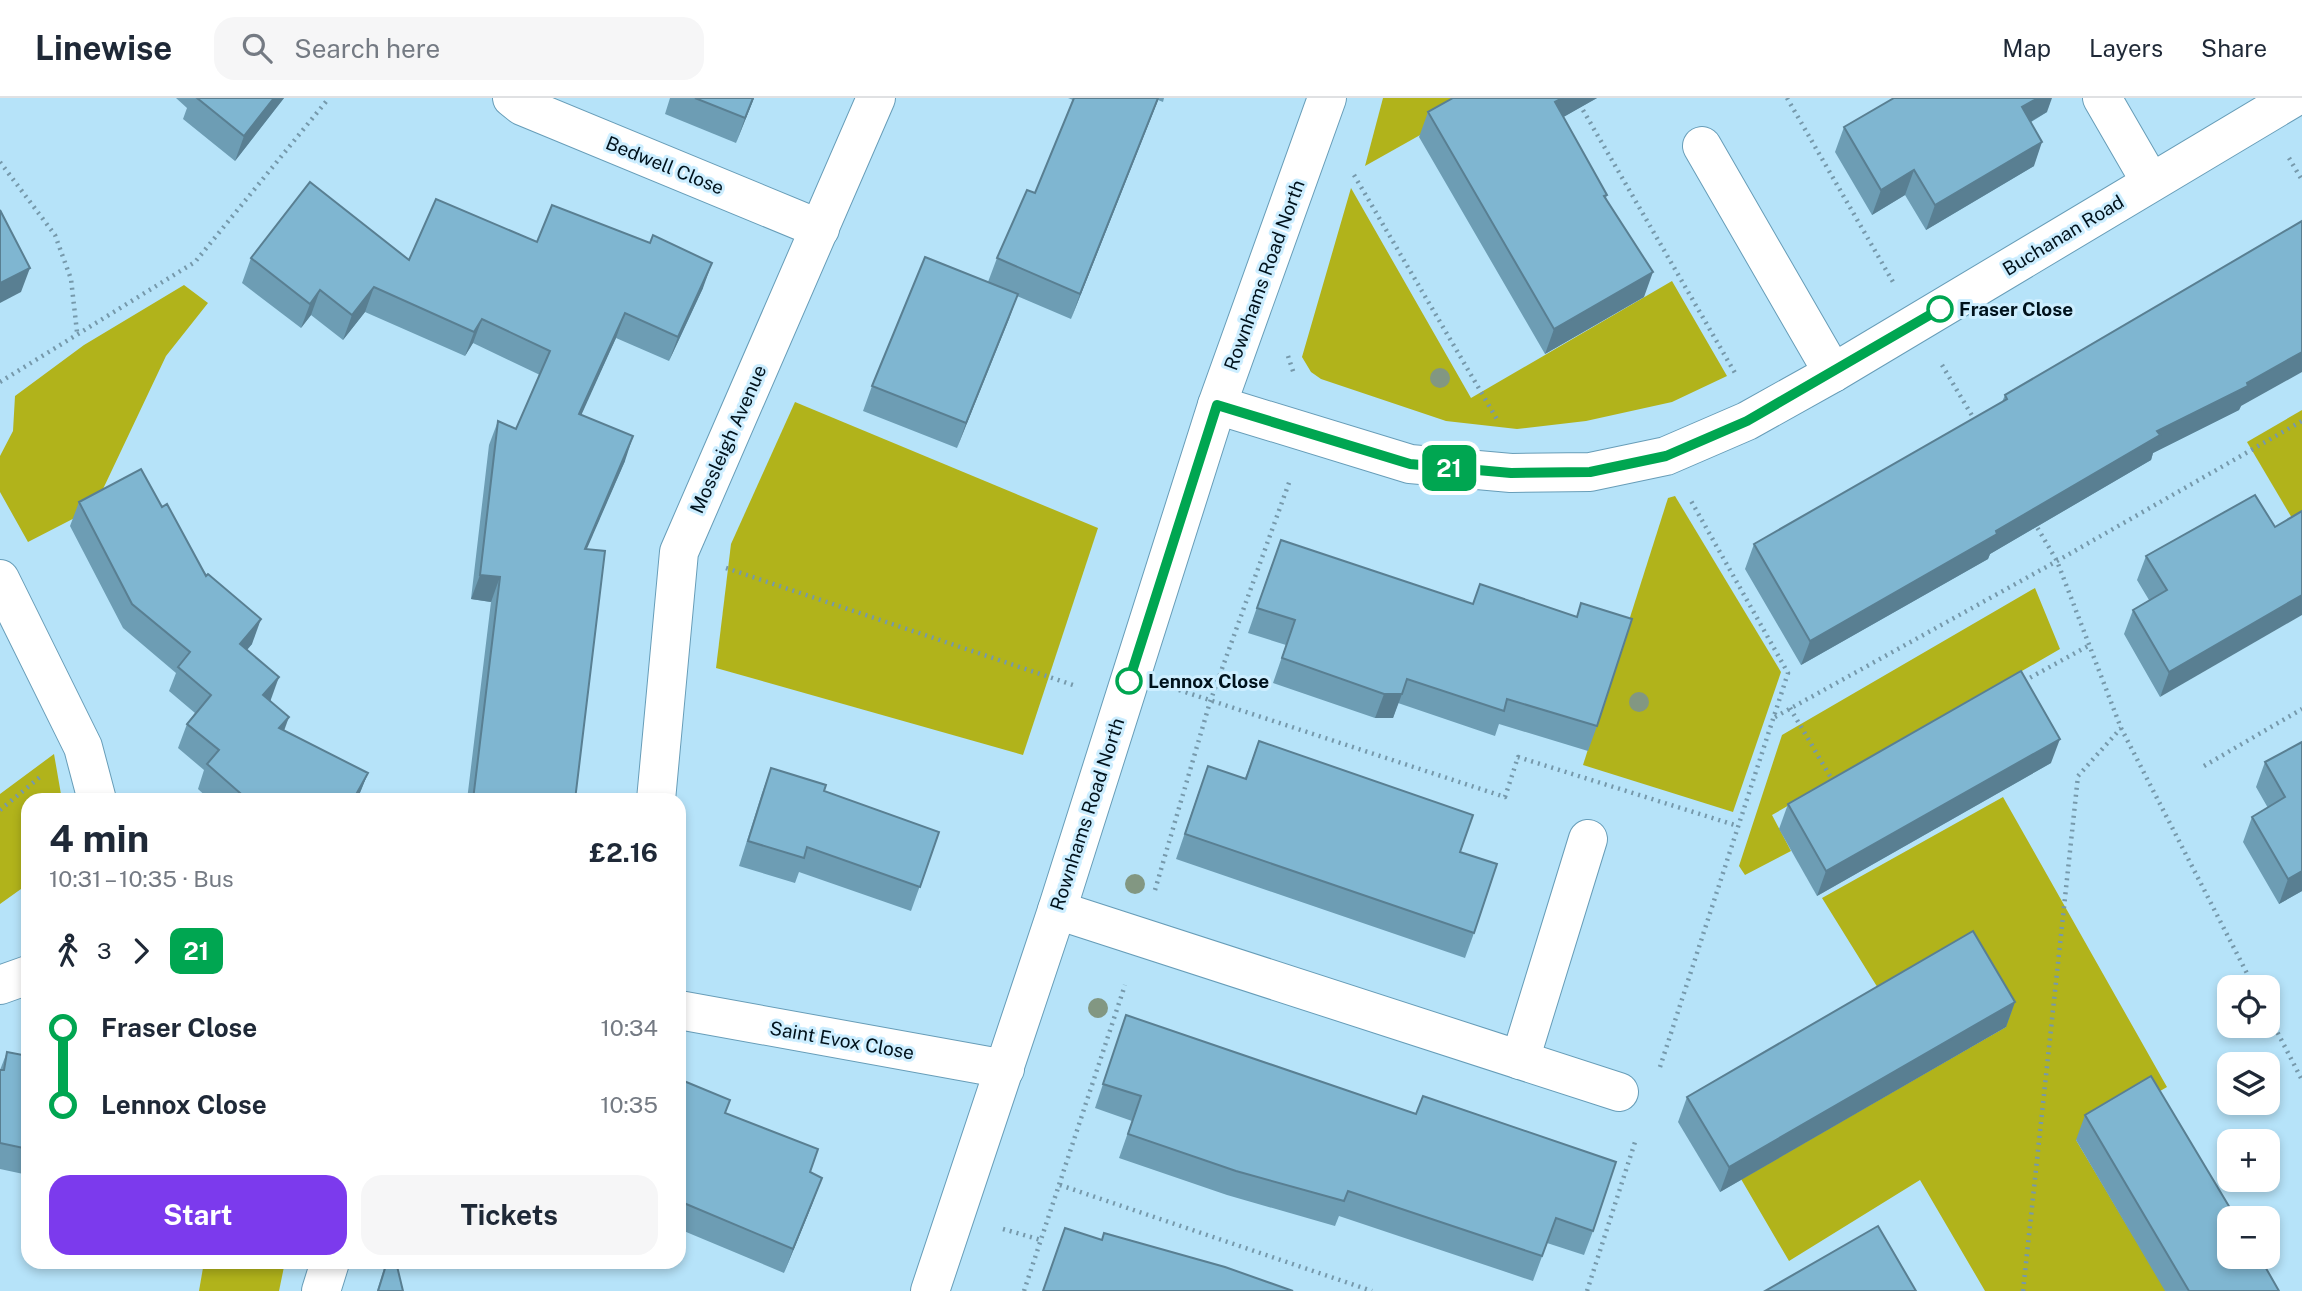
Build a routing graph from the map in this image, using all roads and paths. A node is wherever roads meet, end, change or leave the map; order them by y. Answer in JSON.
{"nodes":[{"id":1,"x":329,"y":98,"type":"edge"},
{"id":2,"x":512,"y":98,"type":"edge"},
{"id":3,"x":876,"y":98,"type":"edge"},
{"id":4,"x":1327,"y":98,"type":"edge"},
{"id":5,"x":1576,"y":98,"type":"edge"},
{"id":6,"x":1787,"y":98,"type":"edge"},
{"id":7,"x":2102,"y":98,"type":"edge"},
{"id":8,"x":2293,"y":98,"type":"edge"},
{"id":9,"x":1702,"y":146,"type":"dead end"},
{"id":10,"x":0,"y":162,"type":"edge"},
{"id":11,"x":1350,"y":169,"type":"dead end"},
{"id":12,"x":2150,"y":181,"type":"junction"},
{"id":13,"x":820,"y":229,"type":"junction"},
{"id":14,"x":1918,"y":323,"type":"junction"},
{"id":15,"x":77,"y":332,"type":"junction"},
{"id":16,"x":1287,"y":352,"type":"dead end"},
{"id":17,"x":1833,"y":373,"type":"junction"},
{"id":18,"x":0,"y":382,"type":"edge"},
{"id":19,"x":1741,"y":382,"type":"dead end"},
{"id":20,"x":1217,"y":405,"type":"junction"},
{"id":21,"x":2302,"y":421,"type":"edge"},
{"id":22,"x":1500,"y":426,"type":"dead end"},
{"id":23,"x":1981,"y":430,"type":"edge"},
{"id":24,"x":1308,"y":433,"type":"junction"},
{"id":25,"x":1666,"y":456,"type":"junction"},
{"id":26,"x":2029,"y":514,"type":"edge"},
{"id":27,"x":679,"y":552,"type":"junction"},
{"id":28,"x":2057,"y":561,"type":"junction"},
{"id":29,"x":0,"y":579,"type":"edge"},
{"id":30,"x":2088,"y":646,"type":"junction"},
{"id":31,"x":1167,"y":686,"type":"dead end"},
{"id":32,"x":2016,"y":686,"type":"edge"},
{"id":33,"x":1123,"y":702,"type":"junction"},
{"id":34,"x":1209,"y":702,"type":"junction"},
{"id":35,"x":1790,"y":708,"type":"junction"},
{"id":36,"x":2302,"y":709,"type":"edge"},
{"id":37,"x":1773,"y":718,"type":"junction"},
{"id":38,"x":2121,"y":728,"type":"junction"},
{"id":39,"x":2204,"y":766,"type":"dead end"},
{"id":40,"x":1836,"y":786,"type":"edge"},
{"id":41,"x":95,"y":793,"type":"edge"},
{"id":42,"x":657,"y":793,"type":"edge"},
{"id":43,"x":1738,"y":826,"type":"junction"},
{"id":44,"x":1588,"y":839,"type":"dead end"},
{"id":45,"x":1057,"y":910,"type":"junction"},
{"id":46,"x":1141,"y":939,"type":"junction"},
{"id":47,"x":2248,"y":975,"type":"edge"},
{"id":48,"x":21,"y":978,"type":"edge"},
{"id":49,"x":0,"y":985,"type":"edge"},
{"id":50,"x":686,"y":1011,"type":"edge"},
{"id":51,"x":2280,"y":1037,"type":"edge"},
{"id":52,"x":1520,"y":1060,"type":"junction"},
{"id":53,"x":1005,"y":1069,"type":"junction"},
{"id":54,"x":1657,"y":1075,"type":"dead end"},
{"id":55,"x":2302,"y":1080,"type":"edge"},
{"id":56,"x":1619,"y":1092,"type":"dead end"},
{"id":57,"x":1640,"y":1127,"type":"dead end"},
{"id":58,"x":1060,"y":1185,"type":"junction"},
{"id":59,"x":328,"y":1269,"type":"edge"},
{"id":60,"x":321,"y":1291,"type":"edge"},
{"id":61,"x":930,"y":1291,"type":"edge"},
{"id":62,"x":1024,"y":1291,"type":"edge"},
{"id":63,"x":1372,"y":1291,"type":"edge"},
{"id":64,"x":1587,"y":1291,"type":"edge"},
{"id":65,"x":2023,"y":1291,"type":"edge"}],
"edges":[{"from":1,"to":15,"type":"path"},
{"from":2,"to":13,"type":"street","name":"Bedwell Close"},
{"from":3,"to":13,"type":"street","name":"Mossleigh Avenue"},
{"from":4,"to":20,"type":"street","name":"Rownhams Road North"},
{"from":5,"to":19,"type":"path"},
{"from":6,"to":14,"type":"path"},
{"from":7,"to":12,"type":"street"},
{"from":8,"to":12,"type":"street","name":"Buchanan Road"},
{"from":9,"to":17,"type":"street"},
{"from":10,"to":15,"type":"path"},
{"from":11,"to":22,"type":"path"},
{"from":12,"to":14,"type":"street","name":"Buchanan Road"},
{"from":13,"to":27,"type":"street","name":"Mossleigh Avenue"},
{"from":14,"to":17,"type":"street","name":"Buchanan Road"},
{"from":14,"to":23,"type":"path"},
{"from":15,"to":18,"type":"path"},
{"from":16,"to":24,"type":"path"},
{"from":17,"to":25,"type":"street","name":"Buchanan Road"},
{"from":20,"to":24,"type":"street","name":"Buchanan Road"},
{"from":20,"to":33,"type":"street","name":"Rownhams Road North"},
{"from":21,"to":28,"type":"path"},
{"from":24,"to":25,"type":"street","name":"Buchanan Road"},
{"from":24,"to":34,"type":"path"},
{"from":25,"to":37,"type":"path"},
{"from":26,"to":28,"type":"path"},
{"from":27,"to":33,"type":"path"},
{"from":27,"to":42,"type":"street","name":"Mossleigh Avenue"},
{"from":28,"to":30,"type":"path"},
{"from":28,"to":35,"type":"path"},
{"from":29,"to":41,"type":"street"},
{"from":30,"to":32,"type":"path"},
{"from":30,"to":38,"type":"path"},
{"from":31,"to":34,"type":"path"},
{"from":33,"to":45,"type":"street","name":"Rownhams Road North"},
{"from":34,"to":43,"type":"path"},
{"from":34,"to":46,"type":"path"},
{"from":35,"to":37,"type":"path"},
{"from":35,"to":40,"type":"path"},
{"from":36,"to":39,"type":"path"},
{"from":37,"to":43,"type":"path"},
{"from":38,"to":47,"type":"path"},
{"from":38,"to":65,"type":"path"},
{"from":43,"to":54,"type":"path"},
{"from":44,"to":52,"type":"street"},
{"from":45,"to":46,"type":"street"},
{"from":45,"to":53,"type":"street","name":"Rownhams Road North"},
{"from":46,"to":52,"type":"street"},
{"from":46,"to":58,"type":"path"},
{"from":48,"to":49,"type":"street"},
{"from":50,"to":53,"type":"street","name":"Saint Evox Close"},
{"from":51,"to":55,"type":"path"},
{"from":52,"to":56,"type":"street"},
{"from":53,"to":61,"type":"street","name":"Rownhams Road North"},
{"from":57,"to":64,"type":"path"},
{"from":58,"to":62,"type":"path"},
{"from":58,"to":63,"type":"path"},
{"from":59,"to":60,"type":"street"}]}
